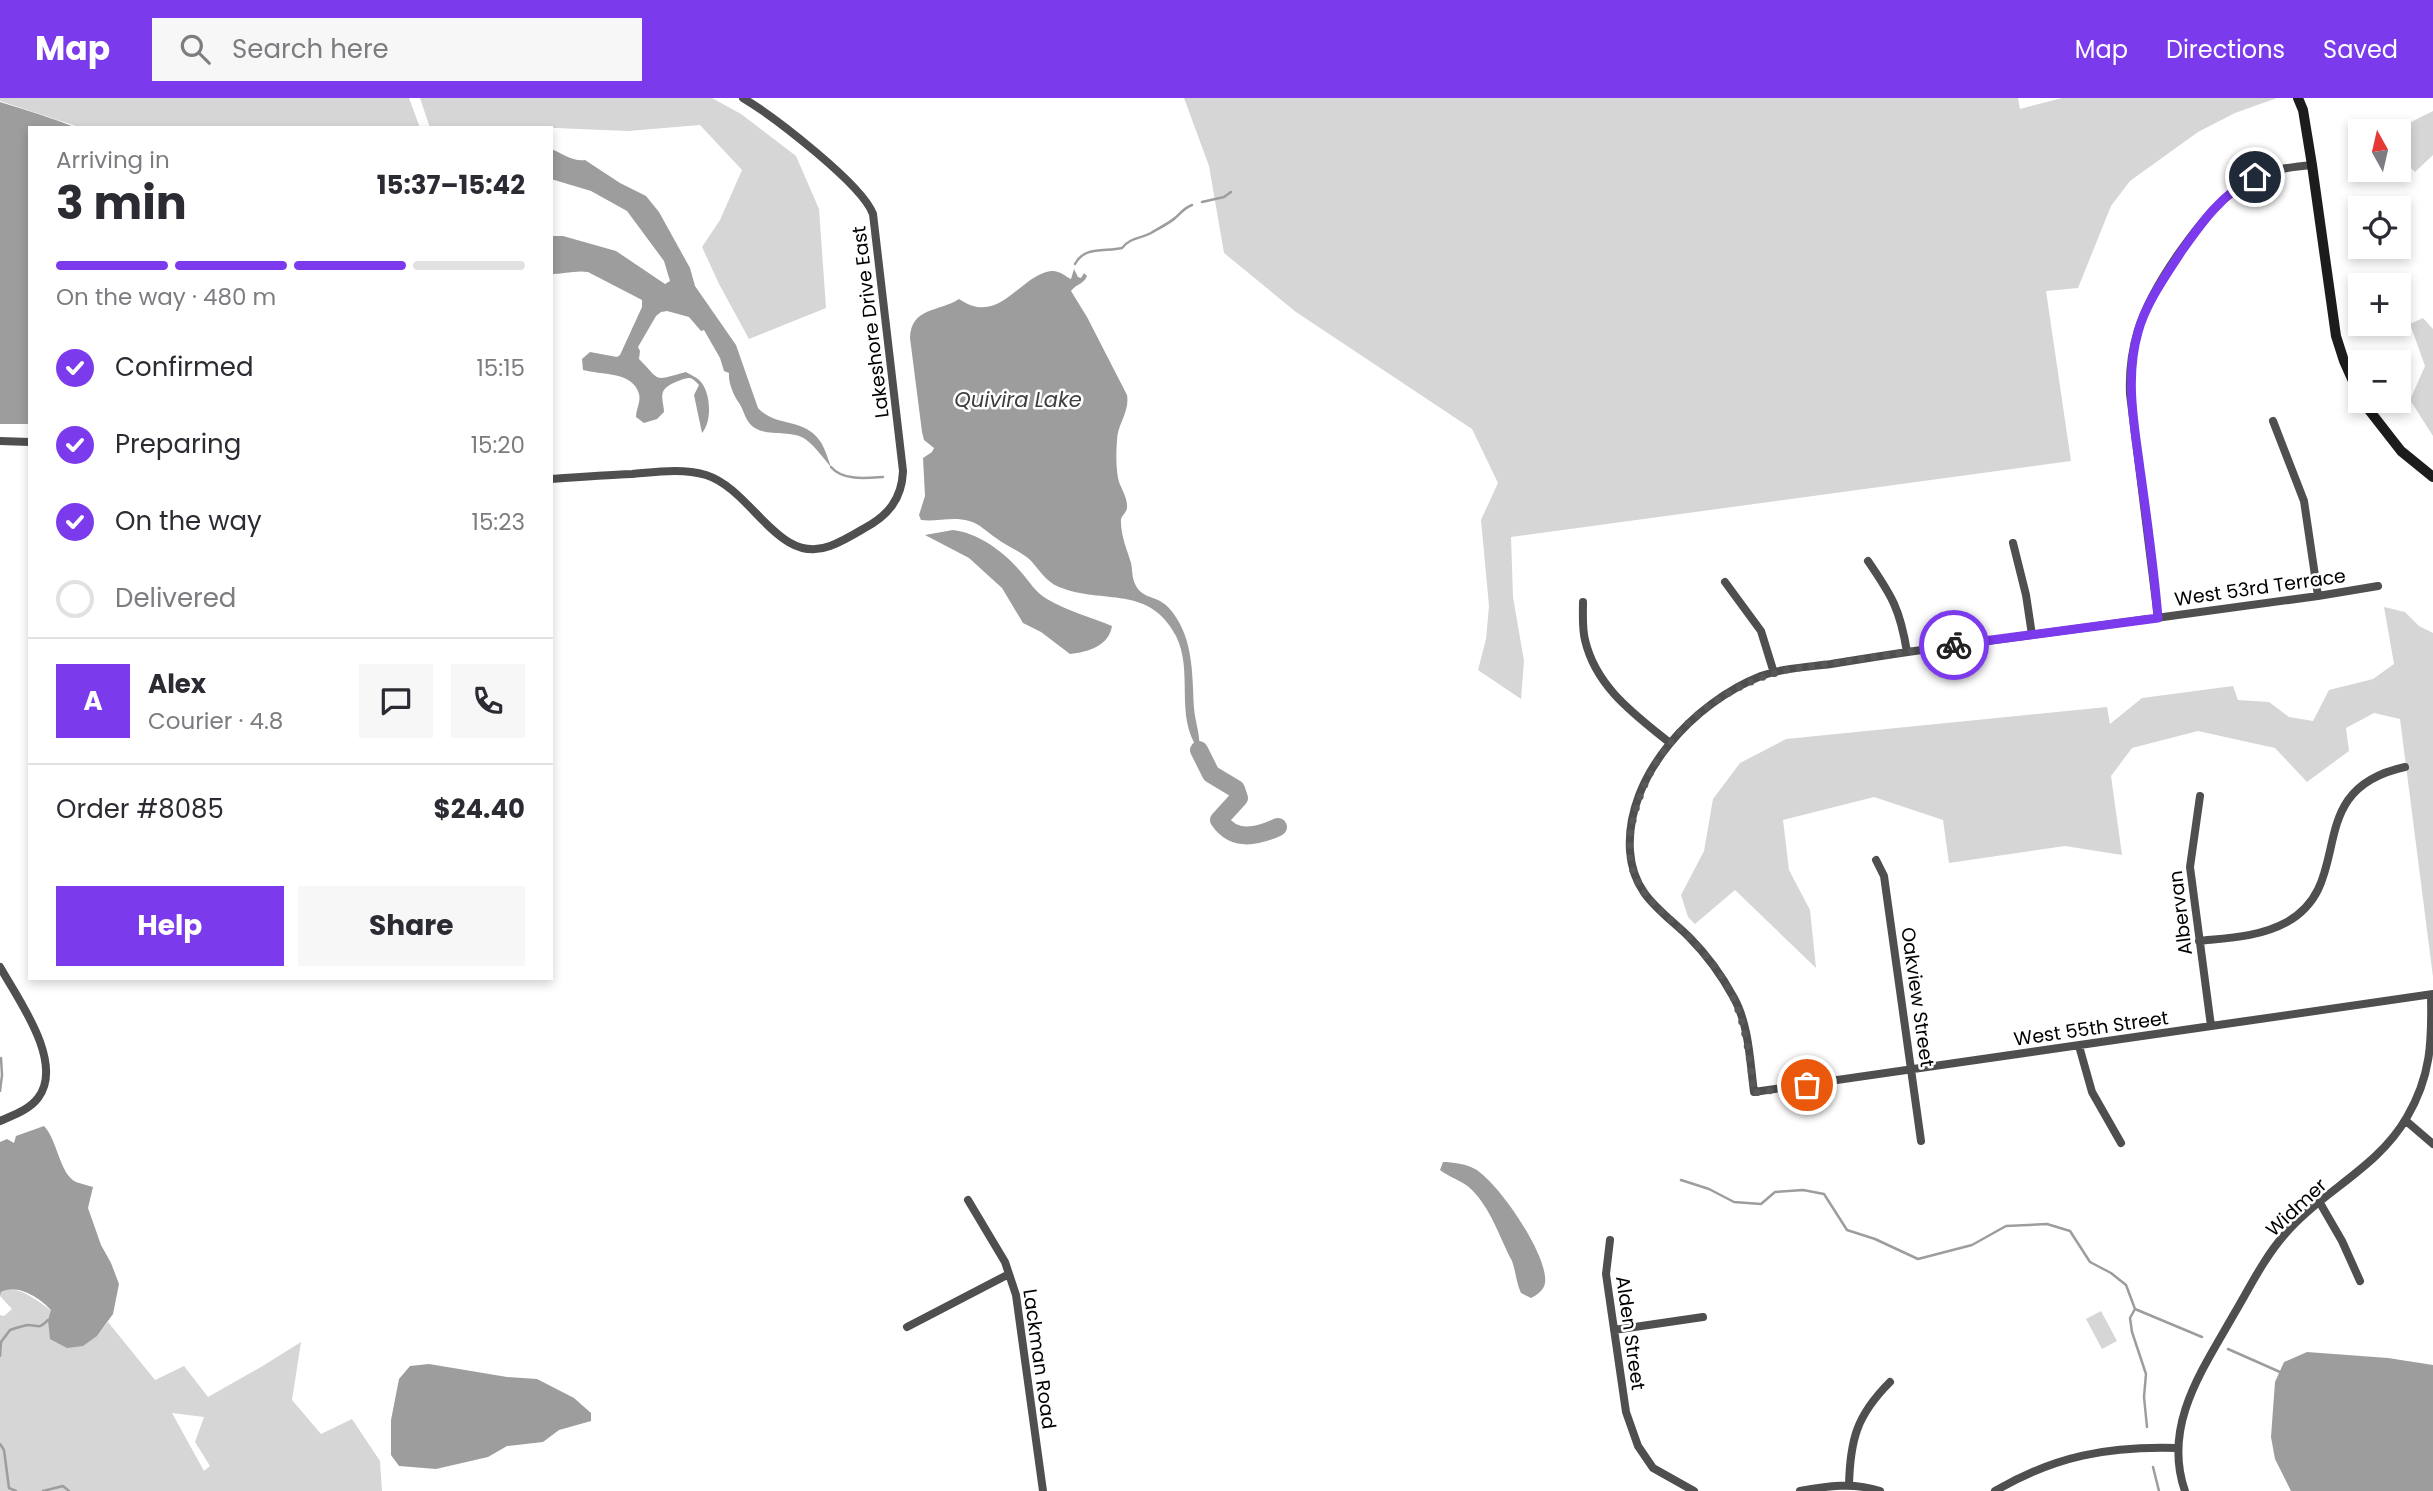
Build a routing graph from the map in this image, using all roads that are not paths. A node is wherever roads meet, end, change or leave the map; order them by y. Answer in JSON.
{"nodes":[{"id":1,"x":743,"y":98,"type":"edge"},
{"id":2,"x":2298,"y":98,"type":"edge"},
{"id":3,"x":2312,"y":165,"type":"junction"},
{"id":4,"x":2348,"y":369,"type":"edge"},
{"id":5,"x":2371,"y":413,"type":"edge"},
{"id":6,"x":2273,"y":421,"type":"dead end"},
{"id":7,"x":0,"y":441,"type":"edge"},
{"id":8,"x":28,"y":442,"type":"edge"},
{"id":9,"x":2433,"y":477,"type":"edge"},
{"id":10,"x":553,"y":479,"type":"edge"},
{"id":11,"x":2013,"y":543,"type":"dead end"},
{"id":12,"x":1868,"y":561,"type":"dead end"},
{"id":13,"x":1725,"y":582,"type":"dead end"},
{"id":14,"x":2378,"y":586,"type":"dead end"},
{"id":15,"x":2318,"y":596,"type":"junction"},
{"id":16,"x":1583,"y":602,"type":"dead end"},
{"id":17,"x":2158,"y":618,"type":"junction"},
{"id":18,"x":2032,"y":635,"type":"junction"},
{"id":19,"x":1907,"y":652,"type":"junction"},
{"id":20,"x":1774,"y":673,"type":"junction"},
{"id":21,"x":1670,"y":743,"type":"junction"},
{"id":22,"x":2405,"y":767,"type":"dead end"},
{"id":23,"x":2200,"y":796,"type":"dead end"},
{"id":24,"x":1876,"y":860,"type":"dead end"},
{"id":25,"x":2199,"y":941,"type":"junction"},
{"id":26,"x":0,"y":967,"type":"edge"},
{"id":27,"x":2432,"y":994,"type":"edge"},
{"id":28,"x":2211,"y":1026,"type":"junction"},
{"id":29,"x":2079,"y":1046,"type":"junction"},
{"id":30,"x":1912,"y":1070,"type":"junction"},
{"id":31,"x":2429,"y":1078,"type":"edge"},
{"id":32,"x":2405,"y":1120,"type":"junction"},
{"id":33,"x":0,"y":1121,"type":"edge"},
{"id":34,"x":1921,"y":1141,"type":"dead end"},
{"id":35,"x":2121,"y":1143,"type":"dead end"},
{"id":36,"x":2433,"y":1144,"type":"edge"},
{"id":37,"x":968,"y":1200,"type":"dead end"},
{"id":38,"x":2320,"y":1203,"type":"junction"},
{"id":39,"x":1611,"y":1240,"type":"dead end"},
{"id":40,"x":1009,"y":1274,"type":"junction"},
{"id":41,"x":2360,"y":1281,"type":"dead end"},
{"id":42,"x":1703,"y":1317,"type":"dead end"},
{"id":43,"x":907,"y":1326,"type":"dead end"},
{"id":44,"x":1614,"y":1330,"type":"junction"},
{"id":45,"x":1890,"y":1382,"type":"dead end"},
{"id":46,"x":2177,"y":1448,"type":"junction"},
{"id":47,"x":1849,"y":1486,"type":"junction"},
{"id":48,"x":1043,"y":1491,"type":"edge"},
{"id":49,"x":1694,"y":1491,"type":"edge"},
{"id":50,"x":1800,"y":1491,"type":"edge"},
{"id":51,"x":1880,"y":1491,"type":"edge"},
{"id":52,"x":1995,"y":1491,"type":"edge"},
{"id":53,"x":2185,"y":1491,"type":"edge"}],
"edges":[{"from":1,"to":10,"type":"street","name":"Lakeshore Drive East"},
{"from":2,"to":3,"type":"main road"},
{"from":3,"to":4,"type":"main road"},
{"from":3,"to":17,"type":"street"},
{"from":5,"to":9,"type":"main road"},
{"from":6,"to":15,"type":"street"},
{"from":7,"to":8,"type":"street"},
{"from":11,"to":18,"type":"street"},
{"from":12,"to":19,"type":"street"},
{"from":13,"to":20,"type":"street"},
{"from":14,"to":15,"type":"street","name":"West 53rd Terrace"},
{"from":15,"to":17,"type":"street","name":"West 53rd Terrace"},
{"from":16,"to":21,"type":"street"},
{"from":17,"to":18,"type":"street","name":"West 53rd Terrace"},
{"from":18,"to":19,"type":"street","name":"West 53rd Terrace"},
{"from":19,"to":20,"type":"street","name":"West 53rd Terrace"},
{"from":20,"to":21,"type":"street","name":"West 53rd Terrace"},
{"from":21,"to":30,"type":"street","name":"West 55th Street"},
{"from":22,"to":25,"type":"street"},
{"from":23,"to":25,"type":"street","name":"Albervan"},
{"from":24,"to":30,"type":"street","name":"Oakview Street"},
{"from":25,"to":28,"type":"street","name":"Albervan"},
{"from":26,"to":33,"type":"street"},
{"from":27,"to":28,"type":"street","name":"West 55th Street"},
{"from":27,"to":31,"type":"street","name":"Widmer"},
{"from":28,"to":29,"type":"street","name":"West 55th Street"},
{"from":29,"to":30,"type":"street","name":"West 55th Street"},
{"from":29,"to":35,"type":"street"},
{"from":30,"to":34,"type":"street","name":"Oakview Street"},
{"from":31,"to":32,"type":"street","name":"Widmer"},
{"from":32,"to":36,"type":"street"},
{"from":32,"to":38,"type":"street","name":"Widmer"},
{"from":37,"to":40,"type":"street","name":"Lackman Road"},
{"from":38,"to":41,"type":"street"},
{"from":38,"to":46,"type":"street","name":"Widmer"},
{"from":39,"to":44,"type":"street","name":"Alden Street"},
{"from":40,"to":43,"type":"street"},
{"from":40,"to":48,"type":"street","name":"Lackman Road"},
{"from":42,"to":44,"type":"street"},
{"from":44,"to":49,"type":"street","name":"Alden Street"},
{"from":45,"to":47,"type":"street"},
{"from":46,"to":52,"type":"street"},
{"from":46,"to":53,"type":"street","name":"Widmer"},
{"from":47,"to":50,"type":"street"},
{"from":47,"to":51,"type":"street"}]}
